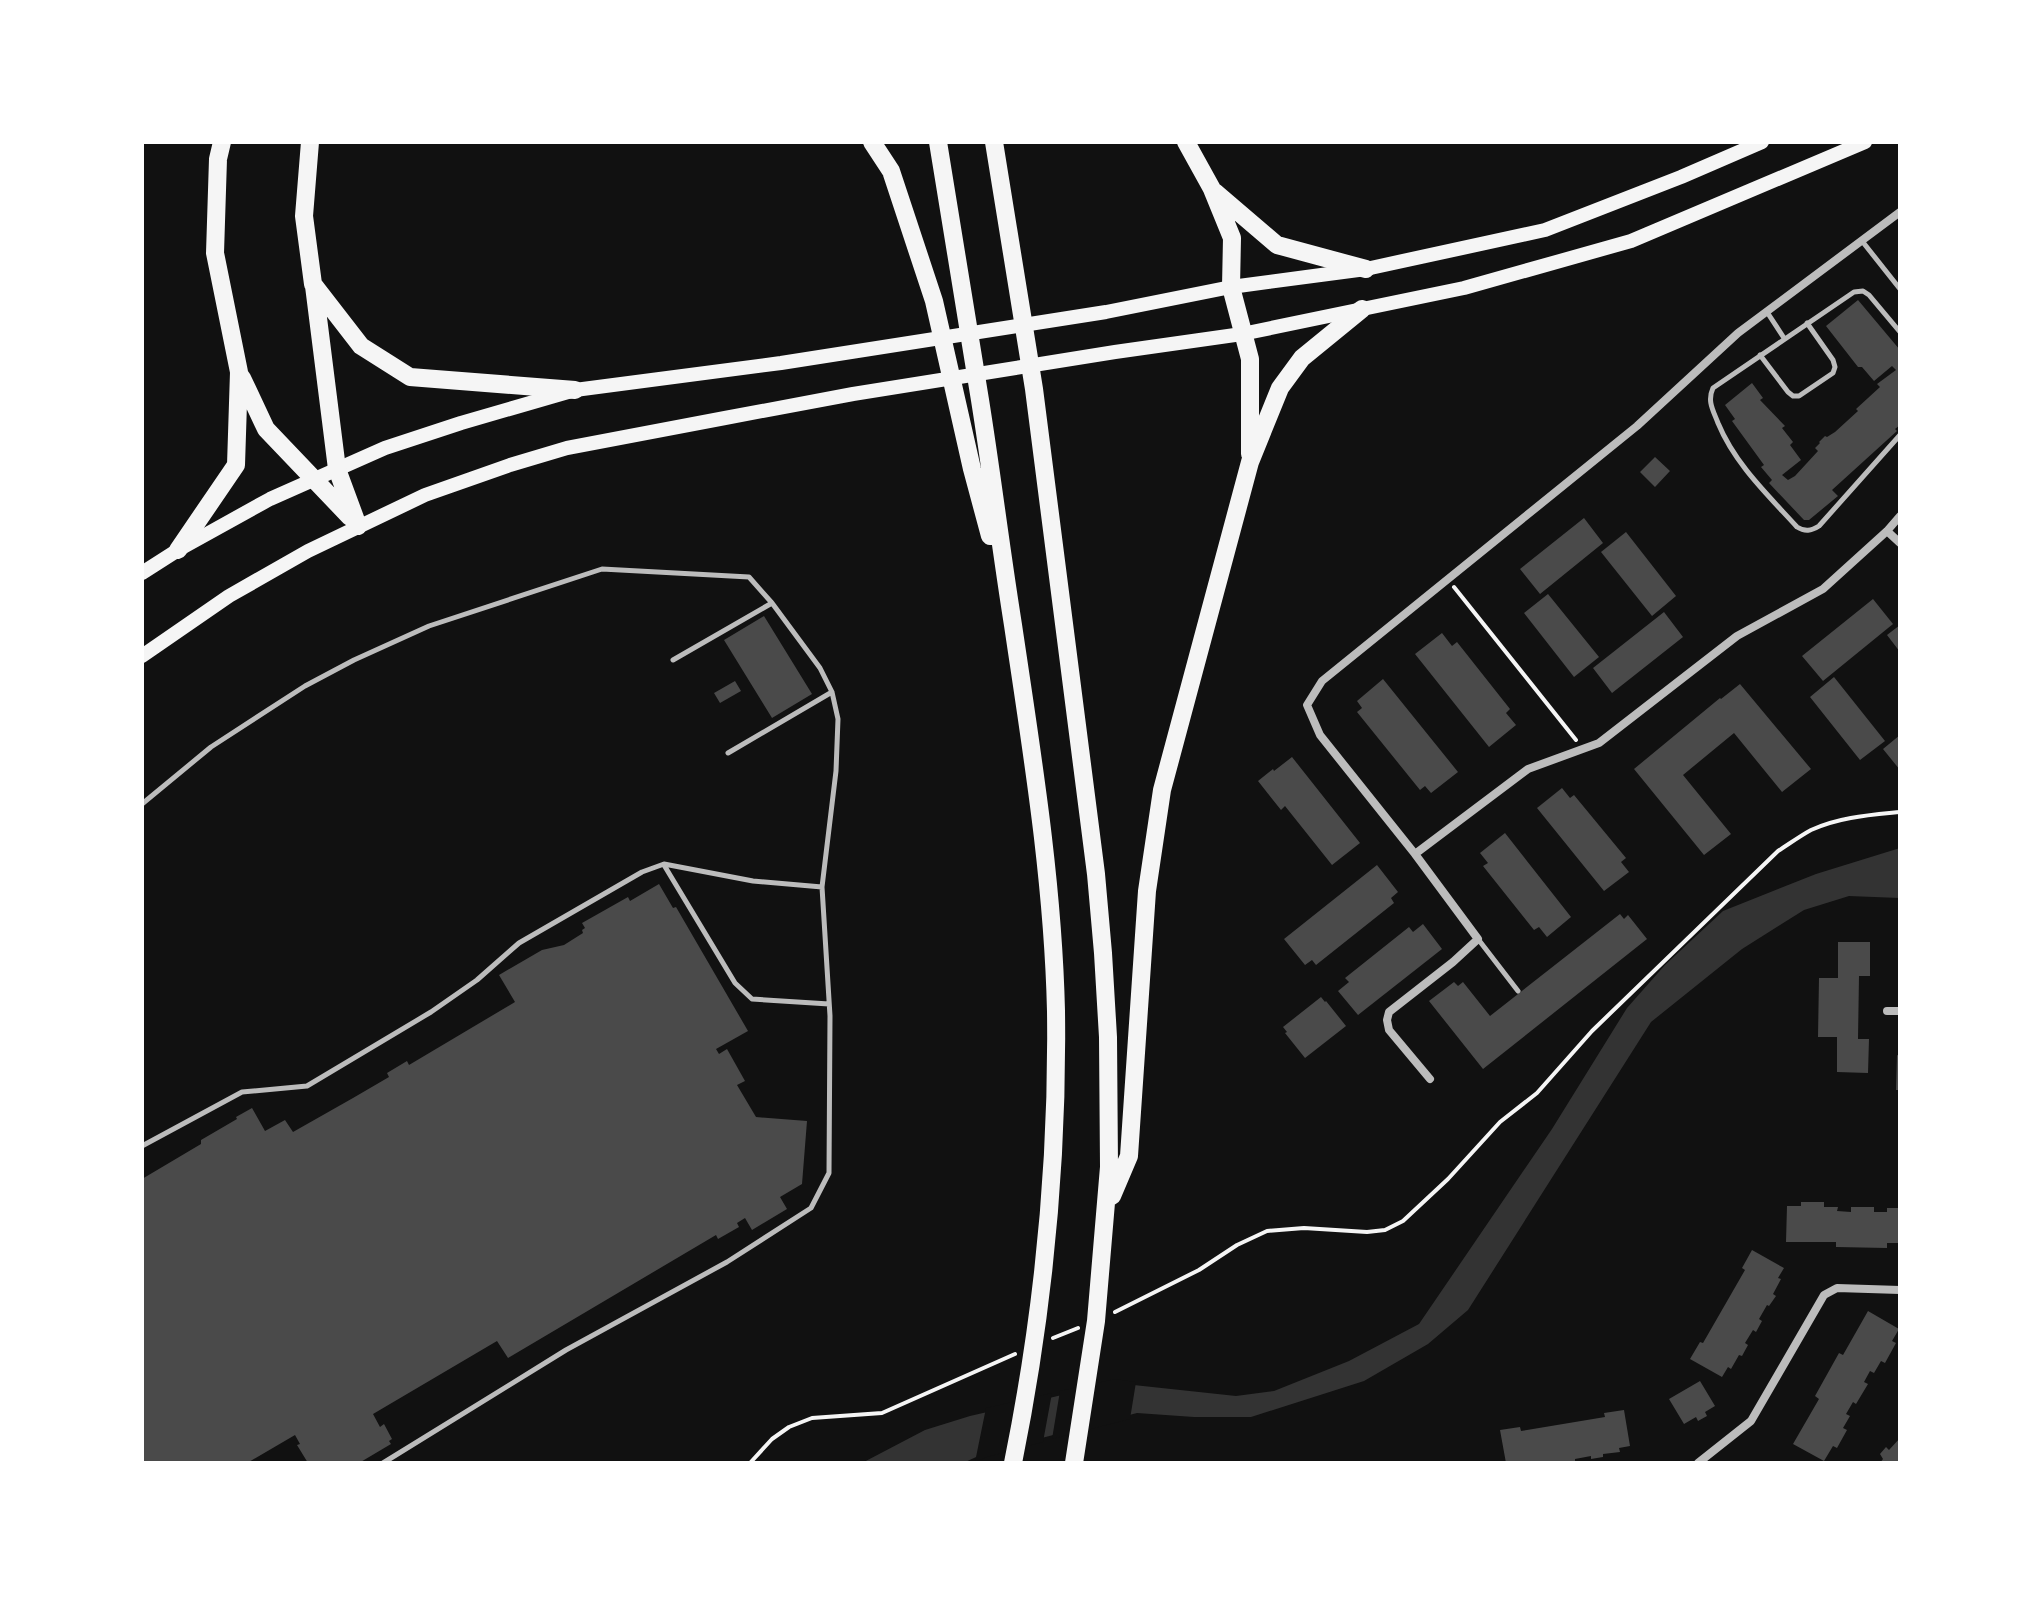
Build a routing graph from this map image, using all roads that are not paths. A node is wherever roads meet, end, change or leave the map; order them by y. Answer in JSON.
{"nodes":[{"id":1,"x":222,"y":142,"type":"edge"},
{"id":2,"x":310,"y":142,"type":"edge"},
{"id":3,"x":872,"y":142,"type":"edge"},
{"id":4,"x":938,"y":142,"type":"edge"},
{"id":5,"x":994,"y":142,"type":"edge"},
{"id":6,"x":1186,"y":142,"type":"edge"},
{"id":7,"x":1762,"y":142,"type":"edge"},
{"id":8,"x":1865,"y":142,"type":"edge"},
{"id":9,"x":1212,"y":189,"type":"junction"},
{"id":10,"x":1900,"y":212,"type":"edge"},
{"id":11,"x":1862,"y":241,"type":"junction"},
{"id":12,"x":1366,"y":269,"type":"junction"},
{"id":13,"x":313,"y":284,"type":"junction"},
{"id":14,"x":1231,"y":287,"type":"junction"},
{"id":15,"x":1900,"y":289,"type":"edge"},
{"id":16,"x":1362,"y":309,"type":"junction"},
{"id":17,"x":1767,"y":312,"type":"junction"},
{"id":18,"x":1807,"y":323,"type":"junction"},
{"id":19,"x":1900,"y":332,"type":"edge"},
{"id":20,"x":1242,"y":334,"type":"junction"},
{"id":21,"x":1784,"y":338,"type":"junction"},
{"id":22,"x":1760,"y":355,"type":"junction"},
{"id":23,"x":239,"y":372,"type":"junction"},
{"id":24,"x":575,"y":390,"type":"junction"},
{"id":25,"x":1900,"y":435,"type":"edge"},
{"id":26,"x":1250,"y":462,"type":"junction"},
{"id":27,"x":337,"y":469,"type":"junction"},
{"id":28,"x":314,"y":478,"type":"junction"},
{"id":29,"x":1900,"y":516,"type":"edge"},
{"id":30,"x":358,"y":526,"type":"junction"},
{"id":31,"x":1887,"y":531,"type":"junction"},
{"id":32,"x":1900,"y":543,"type":"edge"},
{"id":33,"x":178,"y":550,"type":"junction"},
{"id":34,"x":142,"y":573,"type":"edge"},
{"id":35,"x":772,"y":603,"type":"junction"},
{"id":36,"x":1013,"y":626,"type":"junction"},
{"id":37,"x":142,"y":656,"type":"edge"},
{"id":38,"x":673,"y":660,"type":"dead end"},
{"id":39,"x":832,"y":692,"type":"junction"},
{"id":40,"x":728,"y":753,"type":"dead end"},
{"id":41,"x":142,"y":804,"type":"edge"},
{"id":42,"x":1415,"y":854,"type":"junction"},
{"id":43,"x":664,"y":864,"type":"junction"},
{"id":44,"x":822,"y":887,"type":"junction"},
{"id":45,"x":1478,"y":939,"type":"junction"},
{"id":46,"x":1518,"y":991,"type":"dead end"},
{"id":47,"x":829,"y":1004,"type":"junction"},
{"id":48,"x":1887,"y":1011,"type":"dead end"},
{"id":49,"x":1900,"y":1011,"type":"edge"},
{"id":50,"x":1430,"y":1079,"type":"dead end"},
{"id":51,"x":142,"y":1146,"type":"edge"},
{"id":52,"x":1105,"y":1214,"type":"junction"},
{"id":53,"x":1900,"y":1290,"type":"edge"},
{"id":54,"x":383,"y":1463,"type":"edge"},
{"id":55,"x":1013,"y":1463,"type":"edge"},
{"id":56,"x":1074,"y":1463,"type":"edge"},
{"id":57,"x":1698,"y":1463,"type":"edge"}],
"edges":[{"from":1,"to":23,"type":"highway"},
{"from":2,"to":13,"type":"highway"},
{"from":3,"to":36,"type":"highway"},
{"from":4,"to":36,"type":"highway"},
{"from":5,"to":52,"type":"highway"},
{"from":6,"to":9,"type":"highway"},
{"from":7,"to":12,"type":"main road"},
{"from":8,"to":16,"type":"main road"},
{"from":9,"to":12,"type":"highway"},
{"from":9,"to":14,"type":"highway"},
{"from":10,"to":11,"type":"street"},
{"from":11,"to":15,"type":"lane"},
{"from":11,"to":17,"type":"street"},
{"from":12,"to":14,"type":"main road"},
{"from":13,"to":24,"type":"highway"},
{"from":13,"to":27,"type":"highway"},
{"from":14,"to":20,"type":"highway"},
{"from":14,"to":24,"type":"main road"},
{"from":16,"to":20,"type":"main road"},
{"from":16,"to":26,"type":"highway"},
{"from":17,"to":21,"type":"lane"},
{"from":17,"to":42,"type":"street"},
{"from":18,"to":19,"type":"lane"},
{"from":18,"to":21,"type":"lane"},
{"from":18,"to":22,"type":"lane"},
{"from":20,"to":26,"type":"highway"},
{"from":20,"to":30,"type":"main road"},
{"from":21,"to":22,"type":"lane"},
{"from":22,"to":25,"type":"lane"},
{"from":23,"to":28,"type":"highway"},
{"from":23,"to":33,"type":"highway"},
{"from":24,"to":27,"type":"main road"},
{"from":26,"to":52,"type":"highway"},
{"from":27,"to":28,"type":"main road"},
{"from":27,"to":30,"type":"highway"},
{"from":28,"to":30,"type":"highway"},
{"from":28,"to":33,"type":"main road"},
{"from":29,"to":31,"type":"street"},
{"from":30,"to":37,"type":"main road"},
{"from":31,"to":32,"type":"street"},
{"from":31,"to":42,"type":"street"},
{"from":33,"to":34,"type":"main road"},
{"from":35,"to":38,"type":"lane"},
{"from":35,"to":39,"type":"lane"},
{"from":35,"to":41,"type":"lane"},
{"from":36,"to":55,"type":"highway"},
{"from":39,"to":40,"type":"lane"},
{"from":39,"to":44,"type":"lane"},
{"from":42,"to":45,"type":"street"},
{"from":43,"to":44,"type":"lane"},
{"from":43,"to":47,"type":"lane"},
{"from":43,"to":51,"type":"lane"},
{"from":44,"to":47,"type":"lane"},
{"from":45,"to":46,"type":"lane"},
{"from":45,"to":50,"type":"street"},
{"from":47,"to":54,"type":"lane"},
{"from":48,"to":49,"type":"street"},
{"from":52,"to":56,"type":"highway"},
{"from":53,"to":57,"type":"street"}]}
